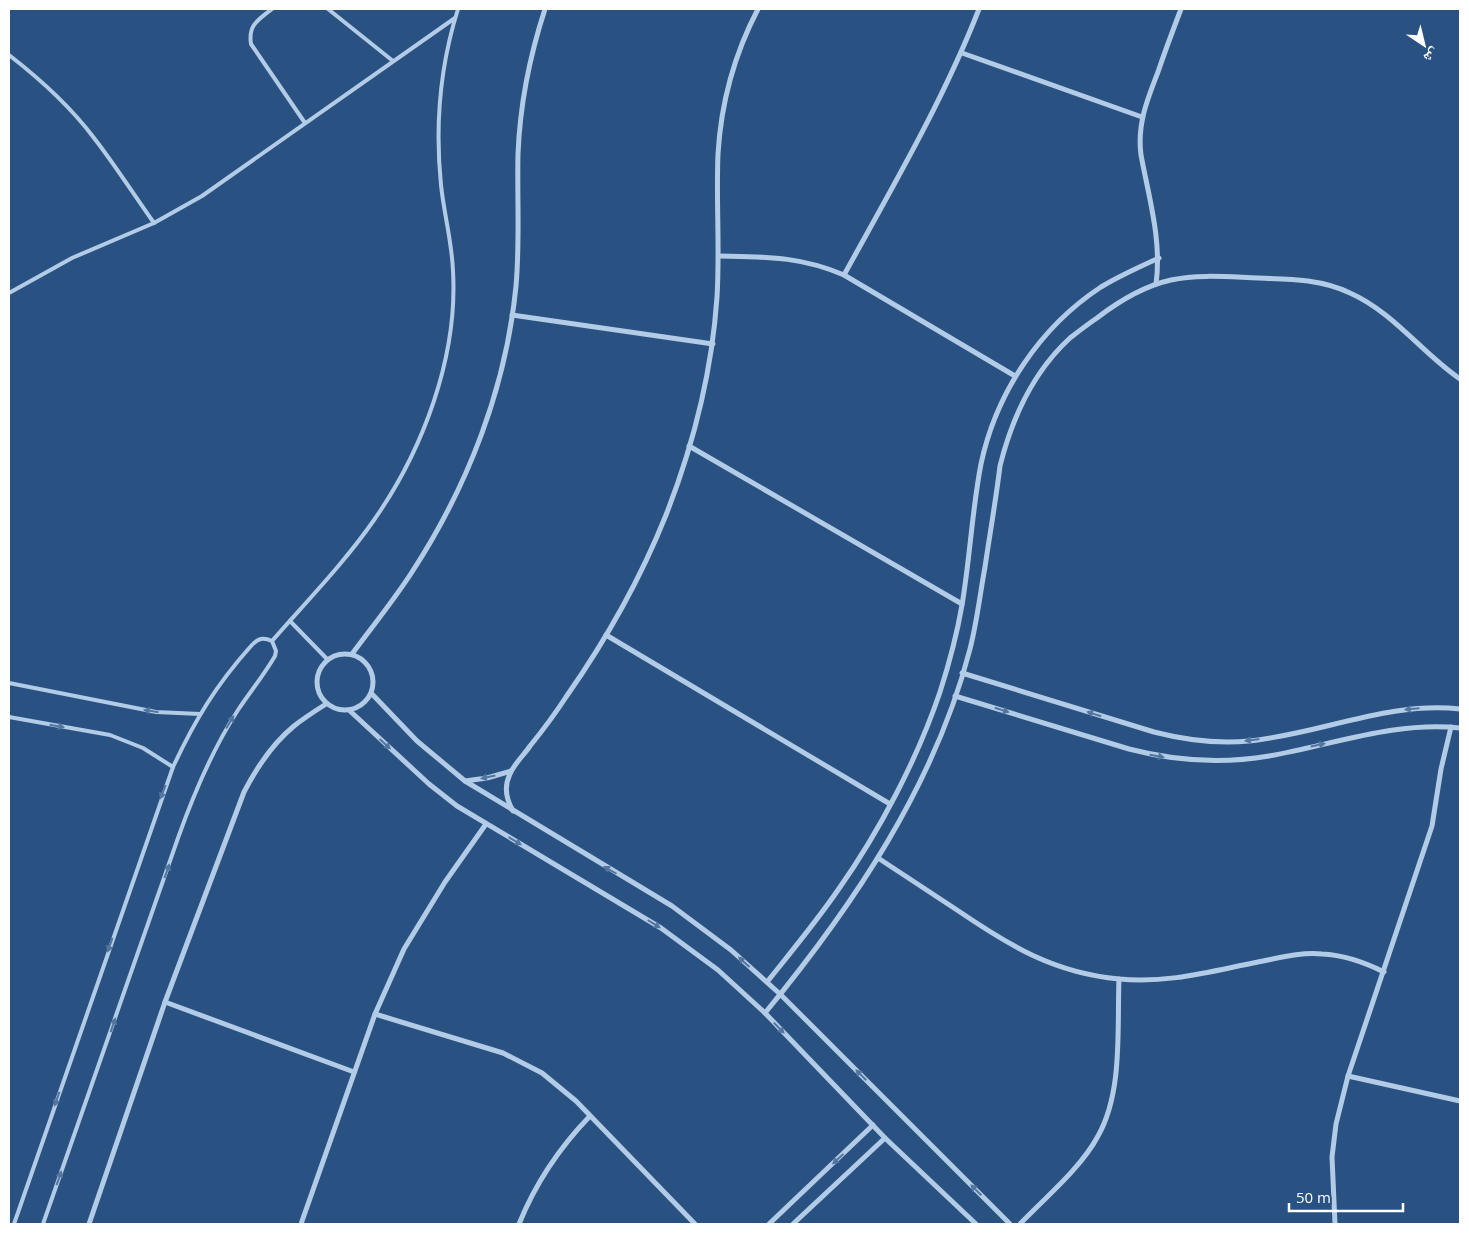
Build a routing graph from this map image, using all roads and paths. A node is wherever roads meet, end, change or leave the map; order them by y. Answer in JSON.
{"nodes":[{"id":1,"x":271,"y":9,"type":"edge"},
{"id":2,"x":328,"y":9,"type":"edge"},
{"id":3,"x":458,"y":9,"type":"edge"},
{"id":4,"x":545,"y":9,"type":"edge"},
{"id":5,"x":758,"y":9,"type":"edge"},
{"id":6,"x":979,"y":9,"type":"edge"},
{"id":7,"x":1180,"y":9,"type":"edge"},
{"id":8,"x":455,"y":18,"type":"junction"},
{"id":9,"x":962,"y":53,"type":"junction"},
{"id":10,"x":9,"y":55,"type":"edge"},
{"id":11,"x":393,"y":61,"type":"junction"},
{"id":12,"x":1142,"y":117,"type":"junction"},
{"id":13,"x":305,"y":123,"type":"junction"},
{"id":14,"x":154,"y":224,"type":"junction"},
{"id":15,"x":719,"y":256,"type":"junction"},
{"id":16,"x":1158,"y":258,"type":"junction"},
{"id":17,"x":844,"y":275,"type":"junction"},
{"id":18,"x":1156,"y":284,"type":"junction"},
{"id":19,"x":9,"y":293,"type":"edge"},
{"id":20,"x":512,"y":315,"type":"junction"},
{"id":21,"x":713,"y":344,"type":"junction"},
{"id":22,"x":1016,"y":376,"type":"junction"},
{"id":23,"x":1460,"y":379,"type":"edge"},
{"id":24,"x":689,"y":446,"type":"junction"},
{"id":25,"x":962,"y":604,"type":"junction"},
{"id":26,"x":290,"y":621,"type":"junction"},
{"id":27,"x":606,"y":635,"type":"junction"},
{"id":28,"x":272,"y":641,"type":"junction"},
{"id":29,"x":352,"y":654,"type":"junction"},
{"id":30,"x":328,"y":660,"type":"junction"},
{"id":31,"x":962,"y":673,"type":"junction"},
{"id":32,"x":9,"y":683,"type":"edge"},
{"id":33,"x":372,"y":694,"type":"junction"},
{"id":34,"x":955,"y":696,"type":"junction"},
{"id":35,"x":326,"y":704,"type":"junction"},
{"id":36,"x":1460,"y":709,"type":"edge"},
{"id":37,"x":350,"y":711,"type":"junction"},
{"id":38,"x":200,"y":714,"type":"junction"},
{"id":39,"x":9,"y":717,"type":"edge"},
{"id":40,"x":1451,"y":727,"type":"junction"},
{"id":41,"x":1460,"y":728,"type":"edge"},
{"id":42,"x":173,"y":767,"type":"junction"},
{"id":43,"x":510,"y":771,"type":"junction"},
{"id":44,"x":465,"y":781,"type":"junction"},
{"id":45,"x":890,"y":804,"type":"junction"},
{"id":46,"x":513,"y":811,"type":"junction"},
{"id":47,"x":486,"y":824,"type":"junction"},
{"id":48,"x":878,"y":858,"type":"junction"},
{"id":49,"x":1384,"y":972,"type":"junction"},
{"id":50,"x":1119,"y":979,"type":"junction"},
{"id":51,"x":767,"y":982,"type":"junction"},
{"id":52,"x":780,"y":994,"type":"junction"},
{"id":53,"x":165,"y":1002,"type":"junction"},
{"id":54,"x":765,"y":1013,"type":"junction"},
{"id":55,"x":375,"y":1014,"type":"junction"},
{"id":56,"x":354,"y":1072,"type":"junction"},
{"id":57,"x":1348,"y":1076,"type":"junction"},
{"id":58,"x":1460,"y":1101,"type":"edge"},
{"id":59,"x":590,"y":1116,"type":"junction"},
{"id":60,"x":873,"y":1126,"type":"junction"},
{"id":61,"x":885,"y":1138,"type":"junction"},
{"id":62,"x":14,"y":1224,"type":"edge"},
{"id":63,"x":43,"y":1224,"type":"edge"},
{"id":64,"x":89,"y":1224,"type":"edge"},
{"id":65,"x":301,"y":1224,"type":"edge"},
{"id":66,"x":519,"y":1224,"type":"edge"},
{"id":67,"x":695,"y":1224,"type":"edge"},
{"id":68,"x":769,"y":1224,"type":"edge"},
{"id":69,"x":793,"y":1224,"type":"edge"},
{"id":70,"x":976,"y":1224,"type":"edge"},
{"id":71,"x":1010,"y":1224,"type":"edge"},
{"id":72,"x":1020,"y":1224,"type":"edge"},
{"id":73,"x":1335,"y":1224,"type":"edge"}],
"edges":[{"from":1,"to":13,"type":"lane"},
{"from":2,"to":11,"type":"lane"},
{"from":3,"to":8,"type":"lane"},
{"from":4,"to":20,"type":"street"},
{"from":5,"to":15,"type":"street"},
{"from":6,"to":9,"type":"street"},
{"from":7,"to":12,"type":"street"},
{"from":8,"to":11,"type":"lane"},
{"from":8,"to":26,"type":"lane"},
{"from":9,"to":12,"type":"street"},
{"from":9,"to":17,"type":"street"},
{"from":10,"to":14,"type":"lane"},
{"from":11,"to":13,"type":"lane"},
{"from":12,"to":16,"type":"street"},
{"from":13,"to":14,"type":"lane"},
{"from":14,"to":19,"type":"lane"},
{"from":15,"to":17,"type":"street"},
{"from":15,"to":21,"type":"street"},
{"from":16,"to":18,"type":"street"},
{"from":16,"to":22,"type":"street"},
{"from":17,"to":22,"type":"street"},
{"from":18,"to":23,"type":"street"},
{"from":18,"to":31,"type":"street"},
{"from":20,"to":21,"type":"street"},
{"from":20,"to":29,"type":"street"},
{"from":21,"to":24,"type":"street"},
{"from":22,"to":25,"type":"street"},
{"from":24,"to":25,"type":"street"},
{"from":24,"to":27,"type":"street"},
{"from":25,"to":45,"type":"street"},
{"from":26,"to":28,"type":"lane"},
{"from":26,"to":30,"type":"lane"},
{"from":27,"to":43,"type":"street"},
{"from":27,"to":45,"type":"street"},
{"from":28,"to":38,"type":"lane"},
{"from":63,"to":28,"type":"lane","one_way":true},
{"from":29,"to":30,"type":"street"},
{"from":29,"to":33,"type":"street"},
{"from":30,"to":35,"type":"street"},
{"from":31,"to":34,"type":"street"},
{"from":36,"to":31,"type":"street","one_way":true},
{"from":38,"to":32,"type":"lane","one_way":true},
{"from":33,"to":37,"type":"street"},
{"from":33,"to":44,"type":"street"},
{"from":34,"to":40,"type":"street","one_way":true},
{"from":34,"to":48,"type":"street"},
{"from":35,"to":37,"type":"street"},
{"from":35,"to":53,"type":"street"},
{"from":37,"to":47,"type":"street","one_way":true},
{"from":38,"to":42,"type":"lane"},
{"from":39,"to":42,"type":"lane","one_way":true},
{"from":40,"to":41,"type":"street"},
{"from":40,"to":49,"type":"street"},
{"from":42,"to":62,"type":"lane","one_way":true},
{"from":43,"to":44,"type":"street","one_way":true},
{"from":43,"to":46,"type":"street"},
{"from":44,"to":46,"type":"street"},
{"from":45,"to":51,"type":"street"},
{"from":51,"to":46,"type":"street","one_way":true},
{"from":47,"to":54,"type":"street","one_way":true},
{"from":47,"to":55,"type":"street"},
{"from":48,"to":50,"type":"street"},
{"from":48,"to":52,"type":"street"},
{"from":49,"to":50,"type":"street"},
{"from":49,"to":57,"type":"street"},
{"from":50,"to":72,"type":"street"},
{"from":51,"to":52,"type":"street"},
{"from":52,"to":54,"type":"street"},
{"from":71,"to":52,"type":"street","one_way":true},
{"from":53,"to":56,"type":"street"},
{"from":53,"to":64,"type":"street"},
{"from":54,"to":60,"type":"street","one_way":true},
{"from":55,"to":56,"type":"street"},
{"from":55,"to":59,"type":"street"},
{"from":56,"to":65,"type":"street"},
{"from":57,"to":58,"type":"street"},
{"from":57,"to":73,"type":"street"},
{"from":59,"to":66,"type":"street"},
{"from":59,"to":67,"type":"street"},
{"from":60,"to":61,"type":"street"},
{"from":60,"to":68,"type":"street","one_way":true},
{"from":61,"to":69,"type":"street"},
{"from":61,"to":70,"type":"street"}]}
